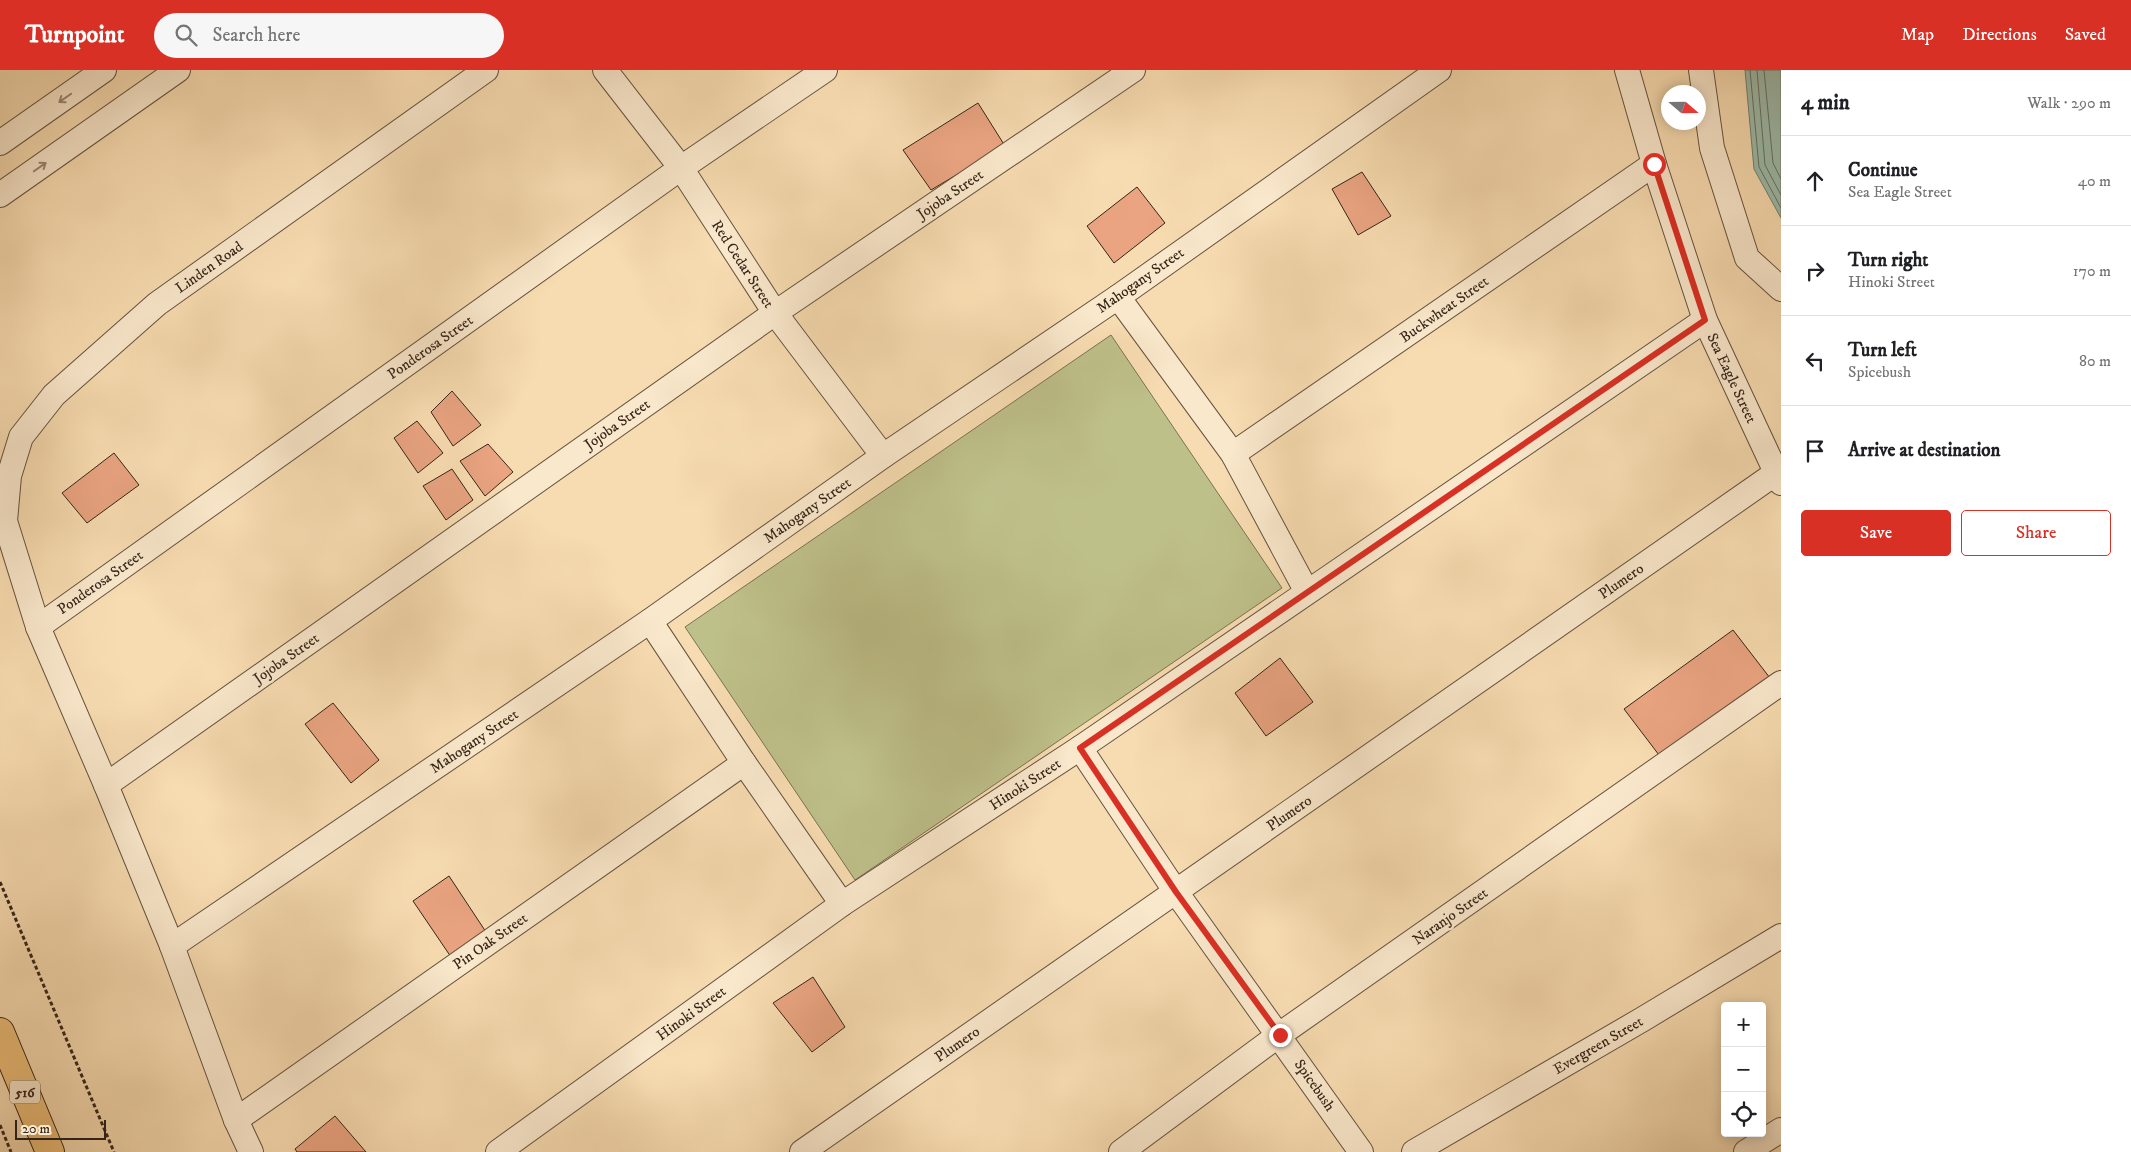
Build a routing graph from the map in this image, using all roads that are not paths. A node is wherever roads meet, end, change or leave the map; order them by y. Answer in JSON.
{"nodes":[{"id":1,"x":104,"y":70,"type":"edge"},
{"id":2,"x":178,"y":70,"type":"edge"},
{"id":3,"x":486,"y":70,"type":"edge"},
{"id":4,"x":604,"y":70,"type":"edge"},
{"id":5,"x":825,"y":70,"type":"edge"},
{"id":6,"x":1133,"y":70,"type":"edge"},
{"id":7,"x":1439,"y":70,"type":"edge"},
{"id":8,"x":1627,"y":70,"type":"edge"},
{"id":9,"x":1701,"y":70,"type":"edge"},
{"id":10,"x":0,"y":143,"type":"edge"},
{"id":11,"x":1654,"y":164,"type":"junction"},
{"id":12,"x":681,"y":168,"type":"junction"},
{"id":13,"x":0,"y":195,"type":"edge"},
{"id":14,"x":1781,"y":290,"type":"edge"},
{"id":15,"x":1118,"y":297,"type":"junction"},
{"id":16,"x":775,"y":313,"type":"junction"},
{"id":17,"x":1705,"y":320,"type":"junction"},
{"id":18,"x":1233,"y":454,"type":"junction"},
{"id":19,"x":884,"y":456,"type":"junction"},
{"id":20,"x":1778,"y":478,"type":"edge"},
{"id":21,"x":1307,"y":592,"type":"junction"},
{"id":22,"x":650,"y":621,"type":"junction"},
{"id":23,"x":38,"y":627,"type":"junction"},
{"id":24,"x":1781,"y":683,"type":"edge"},
{"id":25,"x":1080,"y":748,"type":"junction"},
{"id":26,"x":744,"y":763,"type":"junction"},
{"id":27,"x":106,"y":785,"type":"junction"},
{"id":28,"x":1176,"y":892,"type":"junction"},
{"id":29,"x":842,"y":904,"type":"junction"},
{"id":30,"x":1781,"y":936,"type":"edge"},
{"id":31,"x":172,"y":946,"type":"junction"},
{"id":32,"x":0,"y":1032,"type":"edge"},
{"id":33,"x":1280,"y":1035,"type":"junction"},
{"id":34,"x":236,"y":1120,"type":"junction"},
{"id":35,"x":1781,"y":1130,"type":"edge"},
{"id":36,"x":50,"y":1152,"type":"edge"},
{"id":37,"x":251,"y":1152,"type":"edge"},
{"id":38,"x":498,"y":1152,"type":"edge"},
{"id":39,"x":802,"y":1152,"type":"edge"},
{"id":40,"x":1120,"y":1152,"type":"edge"},
{"id":41,"x":1361,"y":1152,"type":"edge"},
{"id":42,"x":1414,"y":1152,"type":"edge"},
{"id":43,"x":1746,"y":1152,"type":"edge"}],
"edges":[{"from":1,"to":10,"type":"street","one_way":true},
{"from":13,"to":2,"type":"street","one_way":true},
{"from":3,"to":23,"type":"street","name":"Linden Road"},
{"from":4,"to":12,"type":"street","name":"Red Cedar Street"},
{"from":5,"to":12,"type":"street","name":"Ponderosa Street"},
{"from":6,"to":16,"type":"street","name":"Jojoba Street"},
{"from":7,"to":15,"type":"street","name":"Mahogany Street"},
{"from":8,"to":11,"type":"street","name":"Sea Eagle Street"},
{"from":9,"to":14,"type":"street"},
{"from":11,"to":17,"type":"street","name":"Sea Eagle Street"},
{"from":11,"to":18,"type":"street","name":"Buckwheat Street"},
{"from":12,"to":16,"type":"street","name":"Red Cedar Street"},
{"from":12,"to":23,"type":"street","name":"Ponderosa Street"},
{"from":15,"to":18,"type":"street"},
{"from":15,"to":19,"type":"street","name":"Mahogany Street"},
{"from":16,"to":19,"type":"street","name":"Red Cedar Street"},
{"from":16,"to":27,"type":"street","name":"Jojoba Street"},
{"from":17,"to":20,"type":"street","name":"Sea Eagle Street"},
{"from":17,"to":21,"type":"street","name":"Hinoki Street"},
{"from":18,"to":21,"type":"street"},
{"from":19,"to":22,"type":"street","name":"Mahogany Street"},
{"from":20,"to":28,"type":"street","name":"Plumero"},
{"from":21,"to":25,"type":"street","name":"Hinoki Street"},
{"from":22,"to":26,"type":"street"},
{"from":22,"to":31,"type":"street","name":"Mahogany Street"},
{"from":23,"to":27,"type":"street"},
{"from":24,"to":33,"type":"street","name":"Naranjo Street"},
{"from":25,"to":28,"type":"street","name":"Spicebush"},
{"from":25,"to":29,"type":"street","name":"Hinoki Street"},
{"from":26,"to":29,"type":"street"},
{"from":26,"to":34,"type":"street","name":"Pin Oak Street"},
{"from":27,"to":31,"type":"street"},
{"from":28,"to":33,"type":"street","name":"Spicebush"},
{"from":28,"to":39,"type":"street","name":"Plumero"},
{"from":29,"to":38,"type":"street","name":"Hinoki Street"},
{"from":30,"to":42,"type":"street","name":"Evergreen Street"},
{"from":31,"to":34,"type":"street"},
{"from":32,"to":36,"type":"highway","number":"516"},
{"from":33,"to":40,"type":"street","name":"Naranjo Street"},
{"from":33,"to":41,"type":"street","name":"Spicebush"},
{"from":34,"to":37,"type":"street"},
{"from":35,"to":43,"type":"street"}]}
